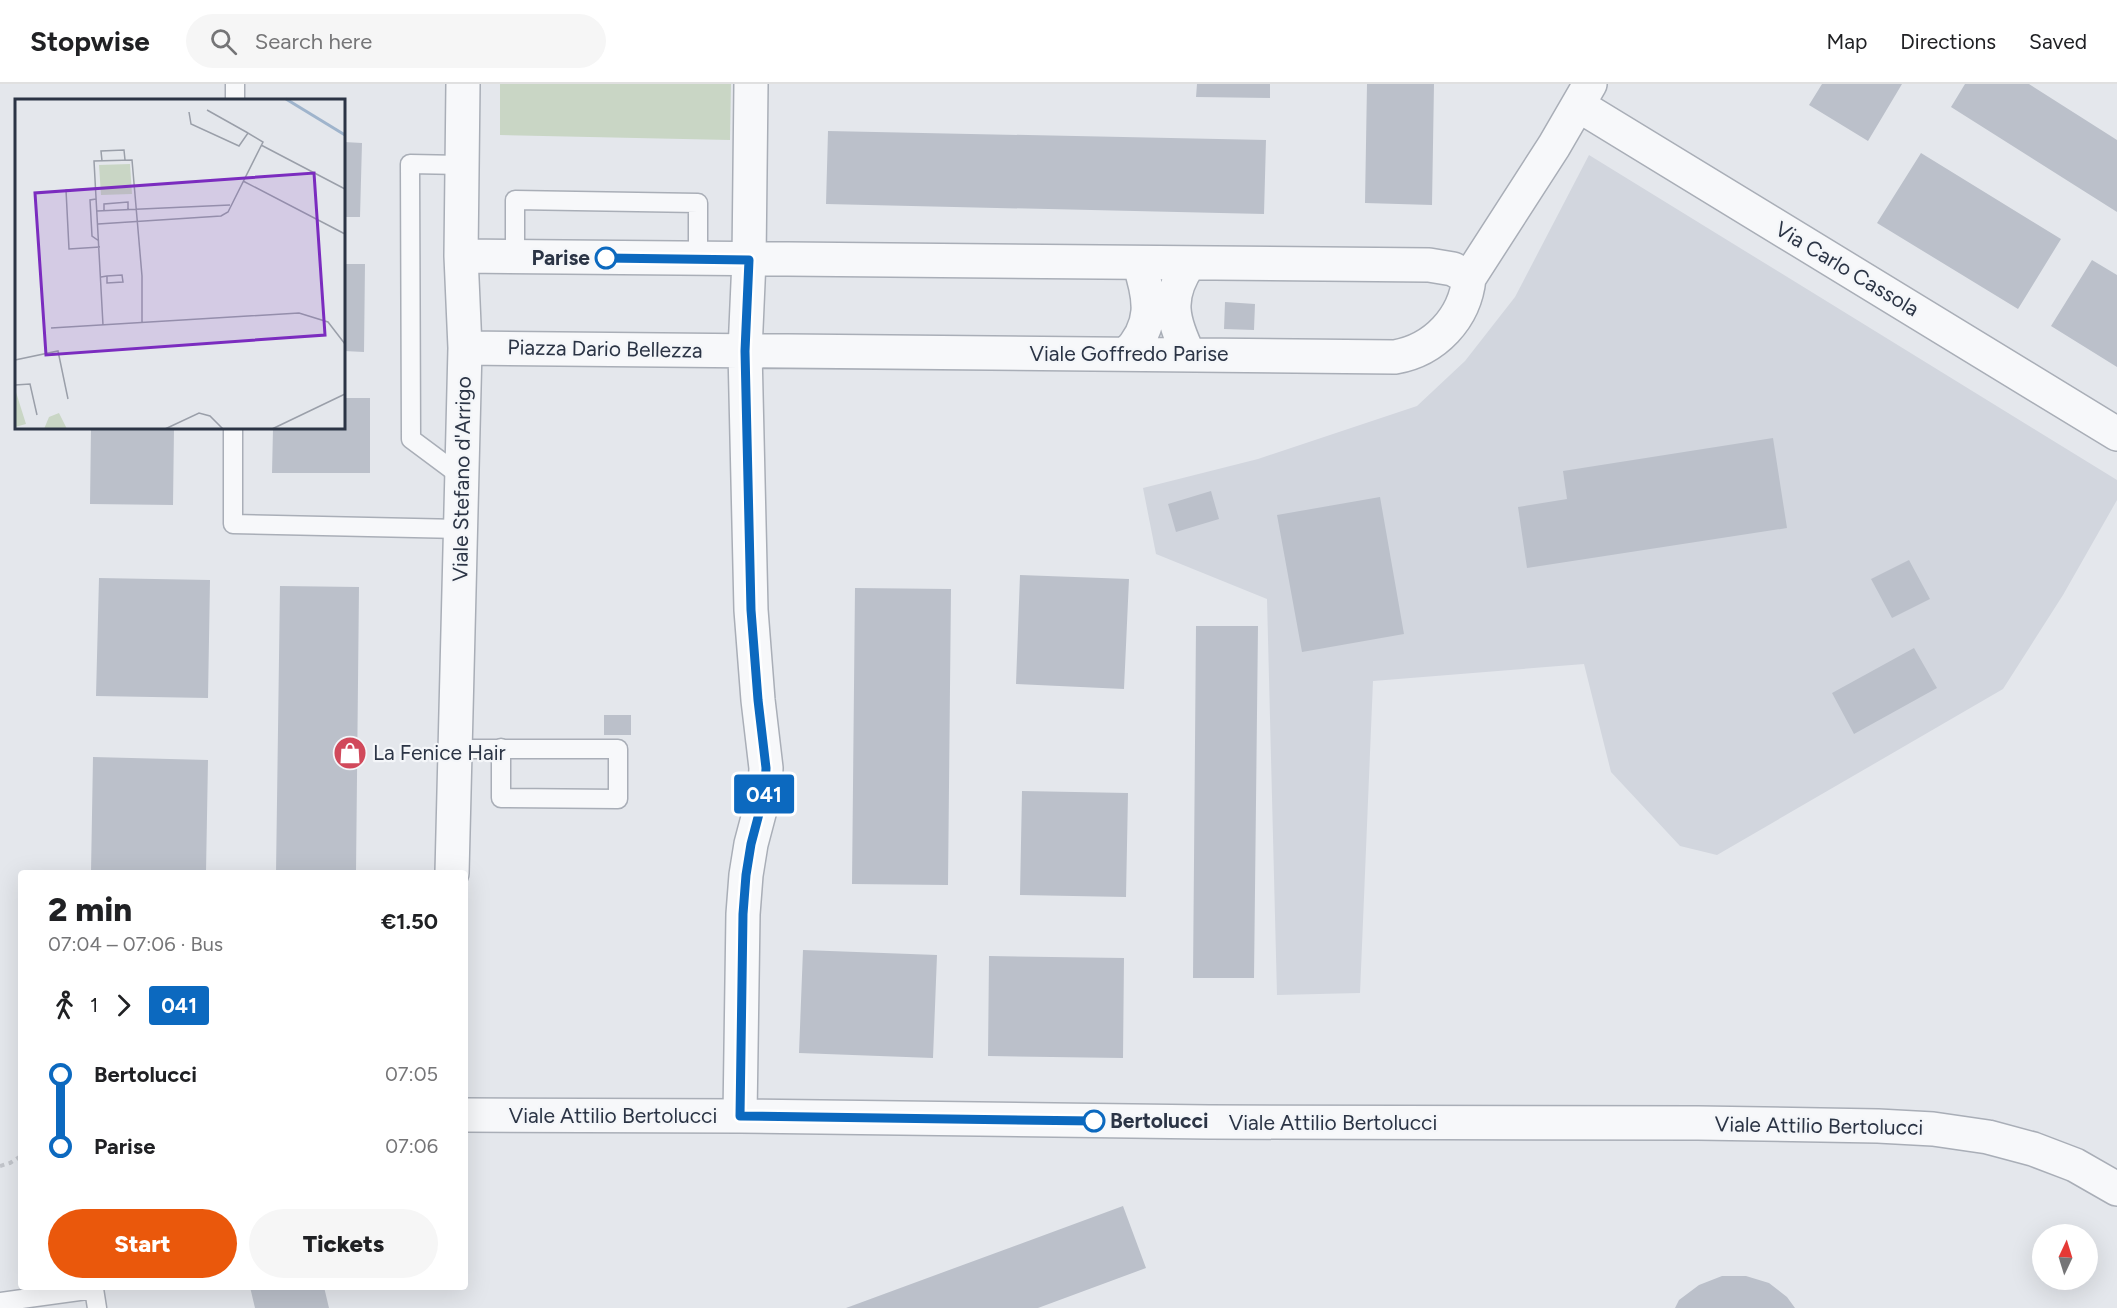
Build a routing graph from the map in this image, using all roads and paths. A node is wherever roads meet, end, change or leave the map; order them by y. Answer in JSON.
{"nodes":[{"id":1,"x":463,"y":84,"type":"edge"},
{"id":2,"x":750,"y":84,"type":"edge"},
{"id":3,"x":1584,"y":94,"type":"edge"},
{"id":4,"x":462,"y":165,"type":"junction"},
{"id":5,"x":461,"y":256,"type":"junction"},
{"id":6,"x":514,"y":256,"type":"junction"},
{"id":7,"x":698,"y":259,"type":"junction"},
{"id":8,"x":749,"y":260,"type":"junction"},
{"id":9,"x":1139,"y":264,"type":"junction"},
{"id":10,"x":1189,"y":264,"type":"junction"},
{"id":11,"x":1469,"y":278,"type":"junction"},
{"id":12,"x":465,"y":348,"type":"junction"},
{"id":13,"x":745,"y":351,"type":"junction"},
{"id":14,"x":1127,"y":354,"type":"junction"},
{"id":15,"x":1189,"y":355,"type":"junction"},
{"id":16,"x":233,"y":429,"type":"edge"},
{"id":17,"x":2117,"y":434,"type":"edge"},
{"id":18,"x":462,"y":477,"type":"junction"},
{"id":19,"x":460,"y":529,"type":"junction"},
{"id":20,"x":455,"y":748,"type":"junction"},
{"id":21,"x":501,"y":748,"type":"junction"},
{"id":22,"x":452,"y":870,"type":"edge"},
{"id":23,"x":468,"y":1115,"type":"edge"},
{"id":24,"x":740,"y":1116,"type":"junction"},
{"id":25,"x":18,"y":1158,"type":"edge"},
{"id":26,"x":0,"y":1166,"type":"edge"},
{"id":27,"x":2117,"y":1189,"type":"edge"},
{"id":28,"x":87,"y":1290,"type":"edge"},
{"id":29,"x":94,"y":1290,"type":"edge"},
{"id":30,"x":0,"y":1302,"type":"edge"},
{"id":31,"x":97,"y":1308,"type":"edge"}],
"edges":[{"from":1,"to":4,"type":"street","name":"Viale Stefano d'Arrigo"},
{"from":2,"to":8,"type":"street"},
{"from":3,"to":11,"type":"street","name":"Viale Goffredo Parise"},
{"from":3,"to":17,"type":"street","name":"Via Carlo Cassola"},
{"from":4,"to":5,"type":"street","name":"Viale Stefano d'Arrigo"},
{"from":4,"to":18,"type":"lane"},
{"from":5,"to":6,"type":"street"},
{"from":5,"to":12,"type":"street","name":"Viale Stefano d'Arrigo"},
{"from":6,"to":7,"type":"street"},
{"from":6,"to":7,"type":"lane"},
{"from":7,"to":8,"type":"street"},
{"from":8,"to":9,"type":"street"},
{"from":8,"to":13,"type":"street"},
{"from":9,"to":10,"type":"street"},
{"from":9,"to":14,"type":"street"},
{"from":10,"to":11,"type":"street"},
{"from":10,"to":15,"type":"street"},
{"from":11,"to":15,"type":"street","name":"Viale Goffredo Parise"},
{"from":12,"to":13,"type":"street","name":"Piazza Dario Bellezza"},
{"from":12,"to":18,"type":"street","name":"Viale Stefano d'Arrigo"},
{"from":13,"to":14,"type":"street","name":"Viale Goffredo Parise"},
{"from":13,"to":24,"type":"street"},
{"from":14,"to":15,"type":"street","name":"Viale Goffredo Parise"},
{"from":16,"to":19,"type":"lane"},
{"from":18,"to":19,"type":"street","name":"Viale Stefano d'Arrigo"},
{"from":19,"to":20,"type":"street","name":"Viale Stefano d'Arrigo"},
{"from":20,"to":21,"type":"lane"},
{"from":20,"to":22,"type":"street","name":"Viale Stefano d'Arrigo"},
{"from":21,"to":21,"type":"lane"},
{"from":23,"to":24,"type":"street","name":"Viale Attilio Bertolucci"},
{"from":24,"to":27,"type":"street","name":"Viale Attilio Bertolucci"},
{"from":25,"to":26,"type":"path"},
{"from":28,"to":30,"type":"lane"},
{"from":29,"to":31,"type":"lane"}]}
